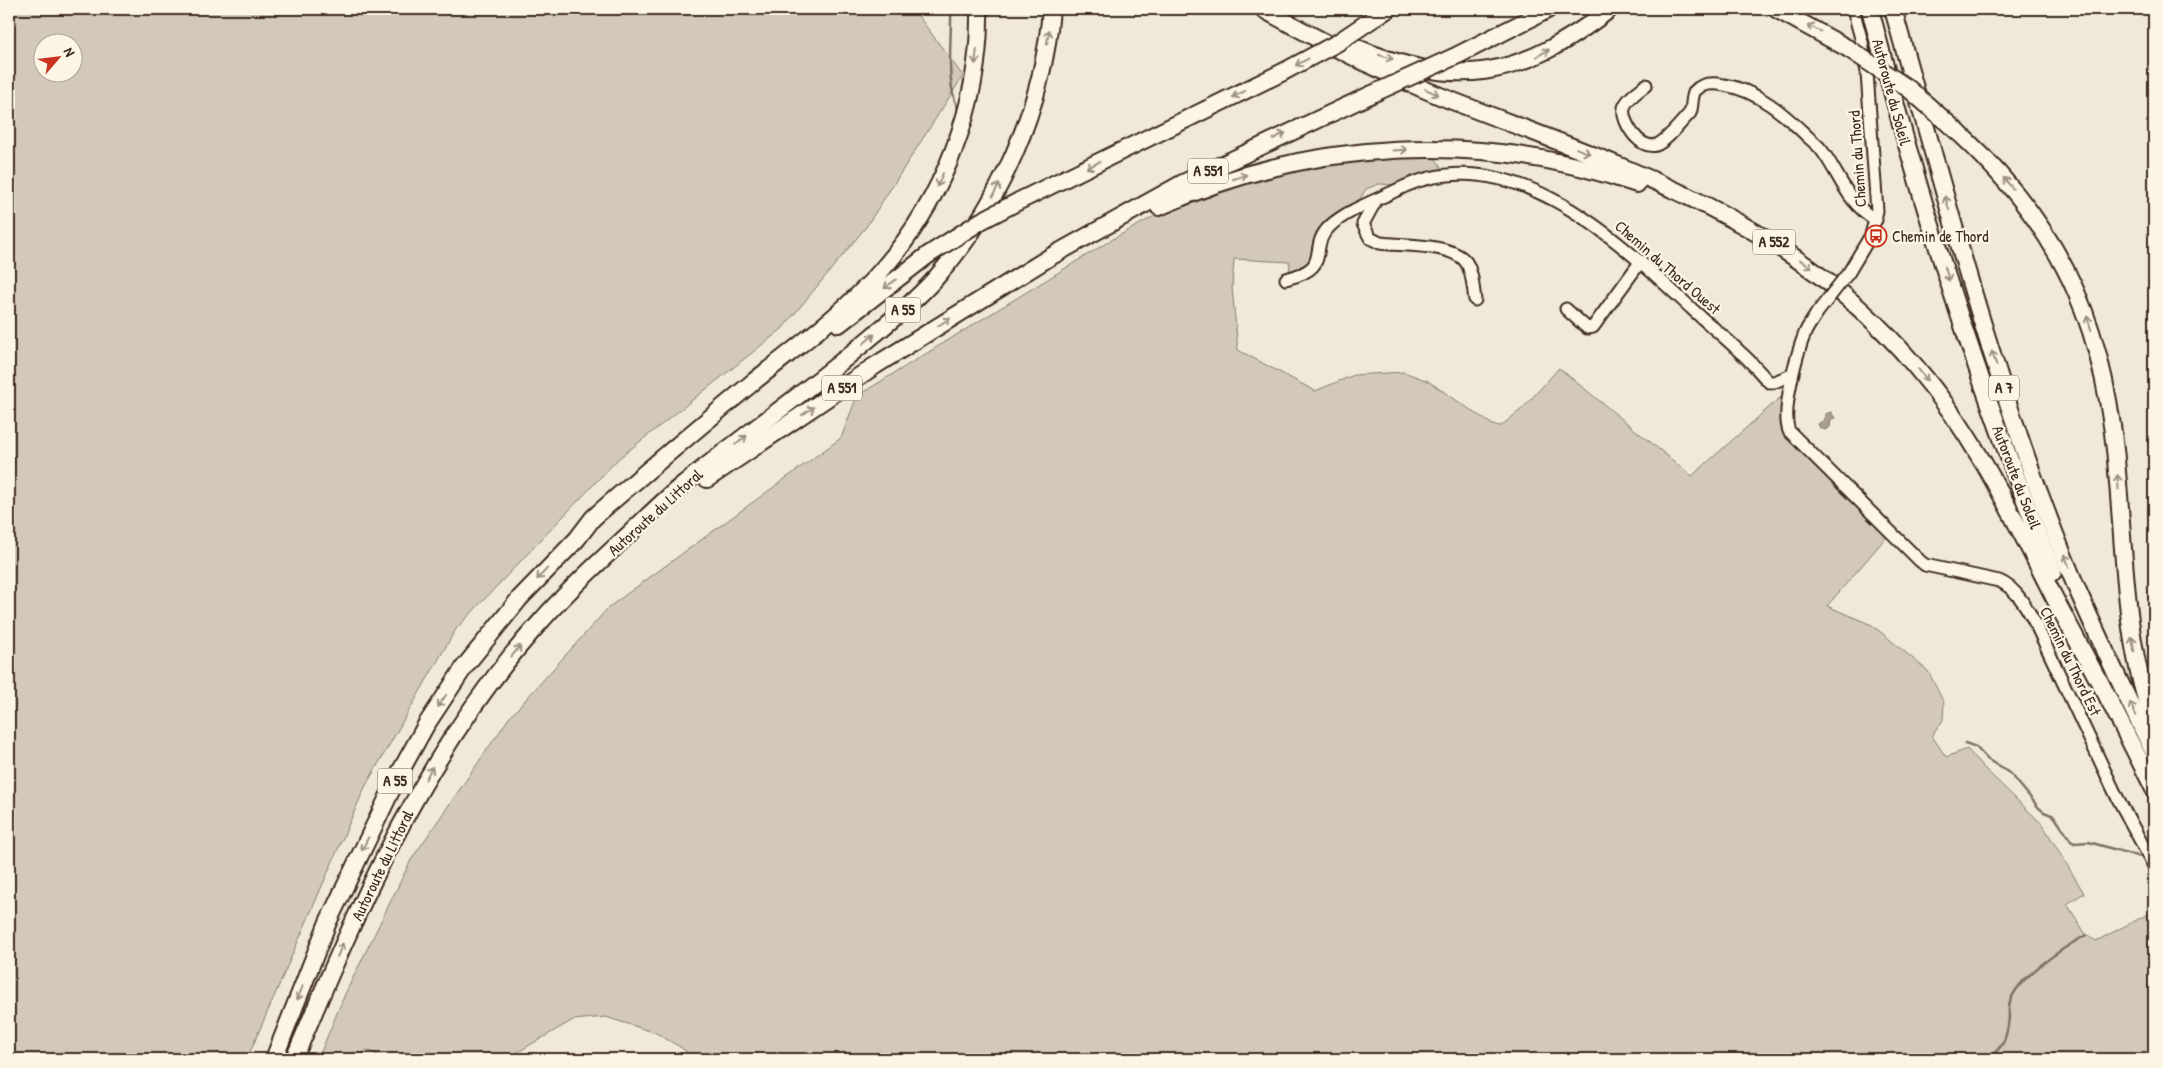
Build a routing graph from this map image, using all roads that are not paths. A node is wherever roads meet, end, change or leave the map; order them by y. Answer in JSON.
{"nodes":[{"id":1,"x":979,"y":9,"type":"edge"},
{"id":2,"x":1051,"y":9,"type":"edge"},
{"id":3,"x":1262,"y":9,"type":"edge"},
{"id":4,"x":1277,"y":9,"type":"edge"},
{"id":5,"x":1388,"y":9,"type":"edge"},
{"id":6,"x":1549,"y":9,"type":"edge"},
{"id":7,"x":1610,"y":9,"type":"edge"},
{"id":8,"x":1776,"y":9,"type":"edge"},
{"id":9,"x":1853,"y":9,"type":"edge"},
{"id":10,"x":1870,"y":9,"type":"edge"},
{"id":11,"x":1893,"y":9,"type":"edge"},
{"id":12,"x":1646,"y":85,"type":"dead end"},
{"id":13,"x":1375,"y":202,"type":"junction"},
{"id":14,"x":1876,"y":220,"type":"junction"},
{"id":15,"x":1775,"y":243,"type":"junction"},
{"id":16,"x":1050,"y":256,"type":"junction"},
{"id":17,"x":1641,"y":261,"type":"junction"},
{"id":18,"x":1286,"y":278,"type":"dead end"},
{"id":19,"x":1474,"y":300,"type":"dead end"},
{"id":20,"x":1566,"y":309,"type":"dead end"},
{"id":21,"x":1792,"y":374,"type":"junction"},
{"id":22,"x":637,"y":527,"type":"junction"},
{"id":23,"x":576,"y":539,"type":"junction"},
{"id":24,"x":2103,"y":689,"type":"junction"},
{"id":25,"x":2154,"y":724,"type":"edge"},
{"id":26,"x":2154,"y":753,"type":"edge"},
{"id":27,"x":2154,"y":789,"type":"edge"},
{"id":28,"x":2154,"y":866,"type":"edge"},
{"id":29,"x":274,"y":1059,"type":"edge"},
{"id":30,"x":294,"y":1059,"type":"edge"}],
"edges":[{"from":1,"to":23,"type":"highway","name":"Autoroute du Littoral","number":"A 55","one_way":true},
{"from":22,"to":2,"type":"highway","name":"Autoroute du Littoral","number":"A 55","one_way":true},
{"from":3,"to":15,"type":"highway","number":"A 552","one_way":true},
{"from":4,"to":7,"type":"highway","one_way":true},
{"from":5,"to":23,"type":"highway","one_way":true,"bridge":true},
{"from":16,"to":6,"type":"highway","number":"A 551","one_way":true,"bridge":true},
{"from":25,"to":8,"type":"highway","one_way":true,"bridge":true},
{"from":9,"to":14,"type":"street","name":"Chemin du Thord"},
{"from":10,"to":24,"type":"highway","name":"Autoroute du Soleil","number":"A 7","one_way":true},
{"from":26,"to":11,"type":"highway","name":"Autoroute du Soleil","number":"A 7","one_way":true},
{"from":12,"to":14,"type":"street"},
{"from":13,"to":17,"type":"street","name":"Chemin du Thord Ouest"},
{"from":13,"to":18,"type":"street","name":"Chemin du Thord Ouest"},
{"from":13,"to":19,"type":"street"},
{"from":14,"to":21,"type":"street","name":"Chemin du Thord","bridge":true},
{"from":16,"to":15,"type":"highway","number":"A 552","one_way":true},
{"from":15,"to":24,"type":"highway","number":"A 552","one_way":true},
{"from":22,"to":16,"type":"highway","number":"A 551","one_way":true},
{"from":17,"to":20,"type":"street"},
{"from":17,"to":21,"type":"street","name":"Chemin du Thord Ouest"},
{"from":21,"to":28,"type":"street","name":"Chemin du Thord Est"},
{"from":30,"to":22,"type":"highway","name":"Autoroute du Littoral","number":"A 55","one_way":true},
{"from":23,"to":29,"type":"highway","name":"Autoroute du Littoral","number":"A 55","one_way":true},
{"from":24,"to":27,"type":"highway","name":"Autoroute du Soleil","number":"A 7"}]}
